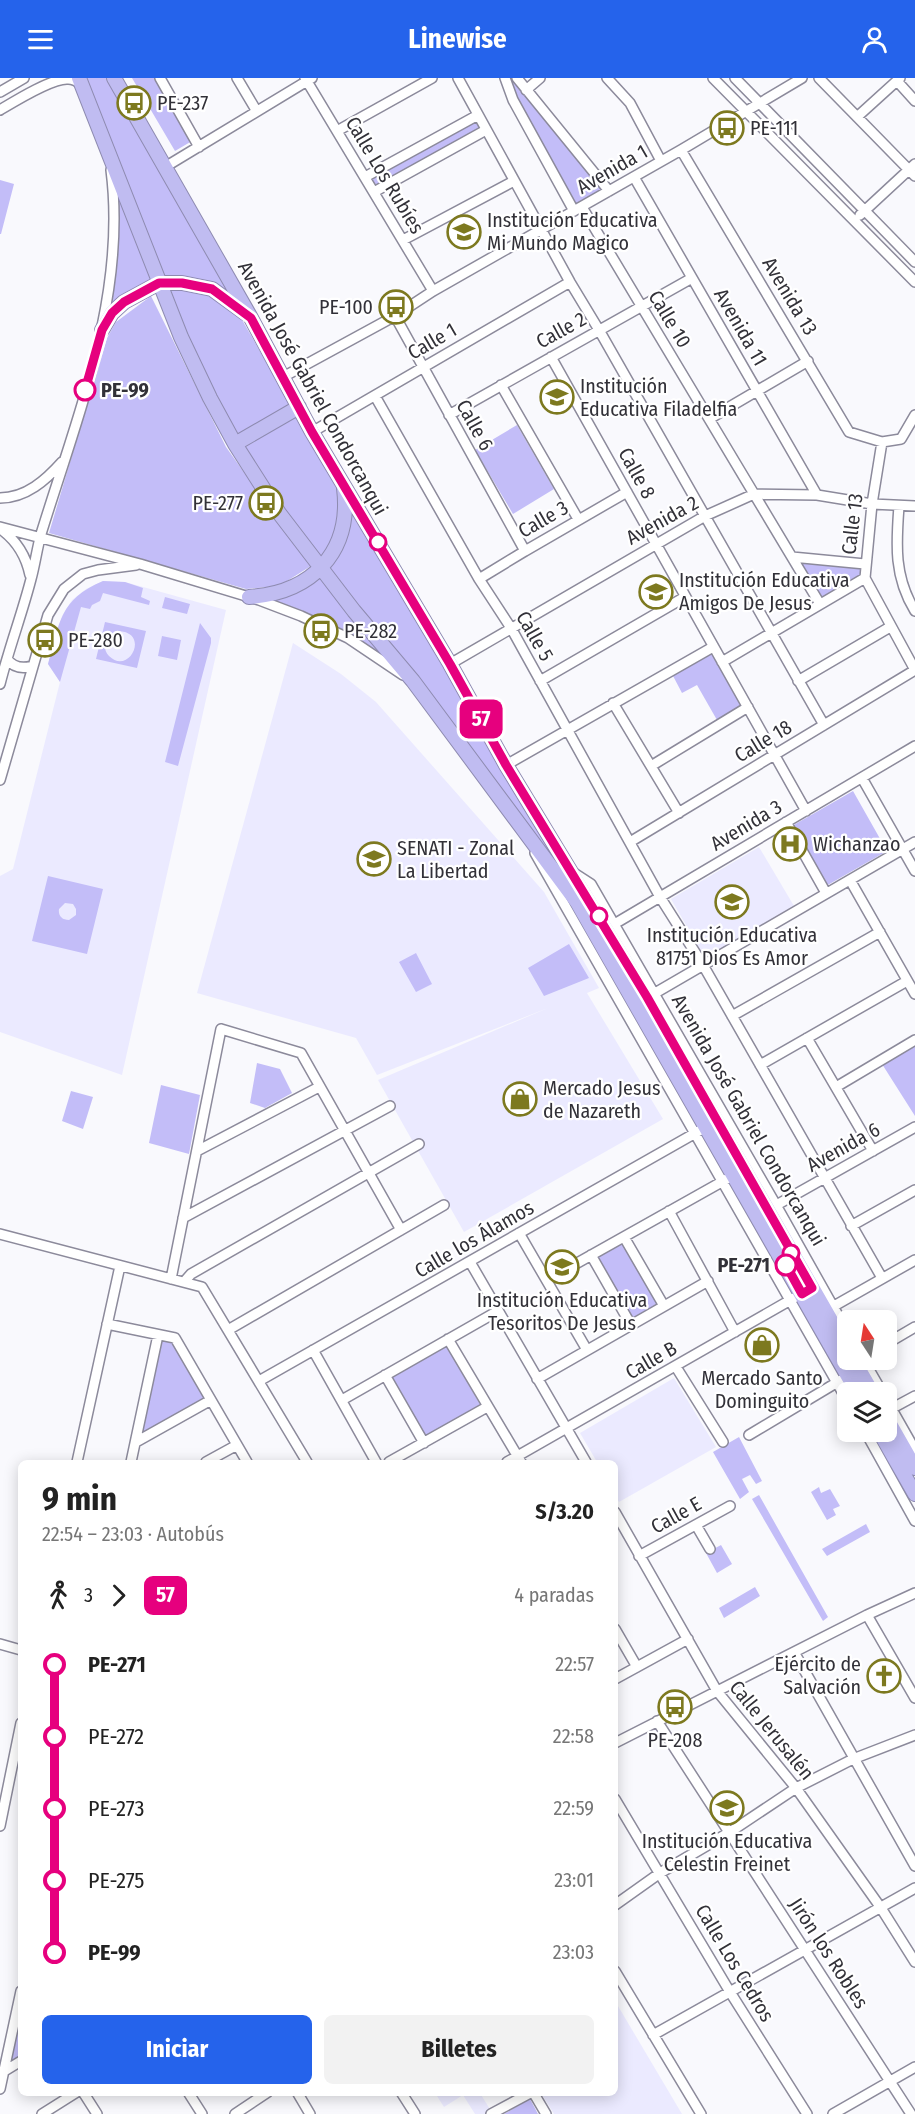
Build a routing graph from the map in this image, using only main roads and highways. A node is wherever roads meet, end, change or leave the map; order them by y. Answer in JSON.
{"nodes":[{"id":1,"x":114,"y":78,"type":"edge"},
{"id":2,"x":80,"y":81,"type":"edge"},
{"id":3,"x":159,"y":283,"type":"junction"},
{"id":4,"x":251,"y":318,"type":"junction"},
{"id":5,"x":102,"y":330,"type":"road end"},
{"id":6,"x":298,"y":407,"type":"junction"},
{"id":7,"x":235,"y":444,"type":"junction"},
{"id":8,"x":343,"y":483,"type":"junction"},
{"id":9,"x":321,"y":568,"type":"junction"},
{"id":10,"x":249,"y":597,"type":"road end"},
{"id":11,"x":605,"y":929,"type":"junction"},
{"id":12,"x":645,"y":998,"type":"junction"},
{"id":13,"x":767,"y":1210,"type":"junction"},
{"id":14,"x":801,"y":1294,"type":"junction"},
{"id":15,"x":837,"y":1324,"type":"edge"},
{"id":16,"x":845,"y":1382,"type":"edge"},
{"id":17,"x":897,"y":1429,"type":"edge"},
{"id":18,"x":885,"y":1442,"type":"edge"},
{"id":19,"x":915,"y":1468,"type":"edge"},
{"id":20,"x":915,"y":1494,"type":"edge"}],
"edges":[{"from":1,"to":4,"type":"highway","name":"Avenida José Gabriel Condorcanqui"},
{"from":2,"to":3,"type":"highway","name":"Avenida José Gabriel Condorcanqui"},
{"from":3,"to":4,"type":"highway"},
{"from":3,"to":5,"type":"highway"},
{"from":3,"to":7,"type":"highway","name":"Avenida José Gabriel Condorcanqui"},
{"from":4,"to":6,"type":"highway","name":"Avenida José Gabriel Condorcanqui"},
{"from":6,"to":7,"type":"highway"},
{"from":6,"to":8,"type":"highway","name":"Avenida José Gabriel Condorcanqui"},
{"from":7,"to":9,"type":"highway","name":"Avenida José Gabriel Condorcanqui"},
{"from":8,"to":9,"type":"highway"},
{"from":8,"to":11,"type":"highway","name":"Avenida José Gabriel Condorcanqui"},
{"from":9,"to":10,"type":"highway"},
{"from":9,"to":11,"type":"highway","name":"Avenida José Gabriel Condorcanqui"},
{"from":11,"to":12,"type":"highway","name":"Avenida José Gabriel Condorcanqui"},
{"from":12,"to":13,"type":"highway","name":"Avenida José Gabriel Condorcanqui"},
{"from":12,"to":13,"type":"highway","name":"Avenida José Gabriel Condorcanqui"},
{"from":13,"to":14,"type":"highway","name":"Avenida José Gabriel Condorcanqui"},
{"from":14,"to":15,"type":"highway","name":"Avenida José Gabriel Condorcanqui"},
{"from":14,"to":16,"type":"highway","name":"Avenida José Gabriel Condorcanqui"},
{"from":17,"to":19,"type":"highway"},
{"from":18,"to":20,"type":"highway"}]}
